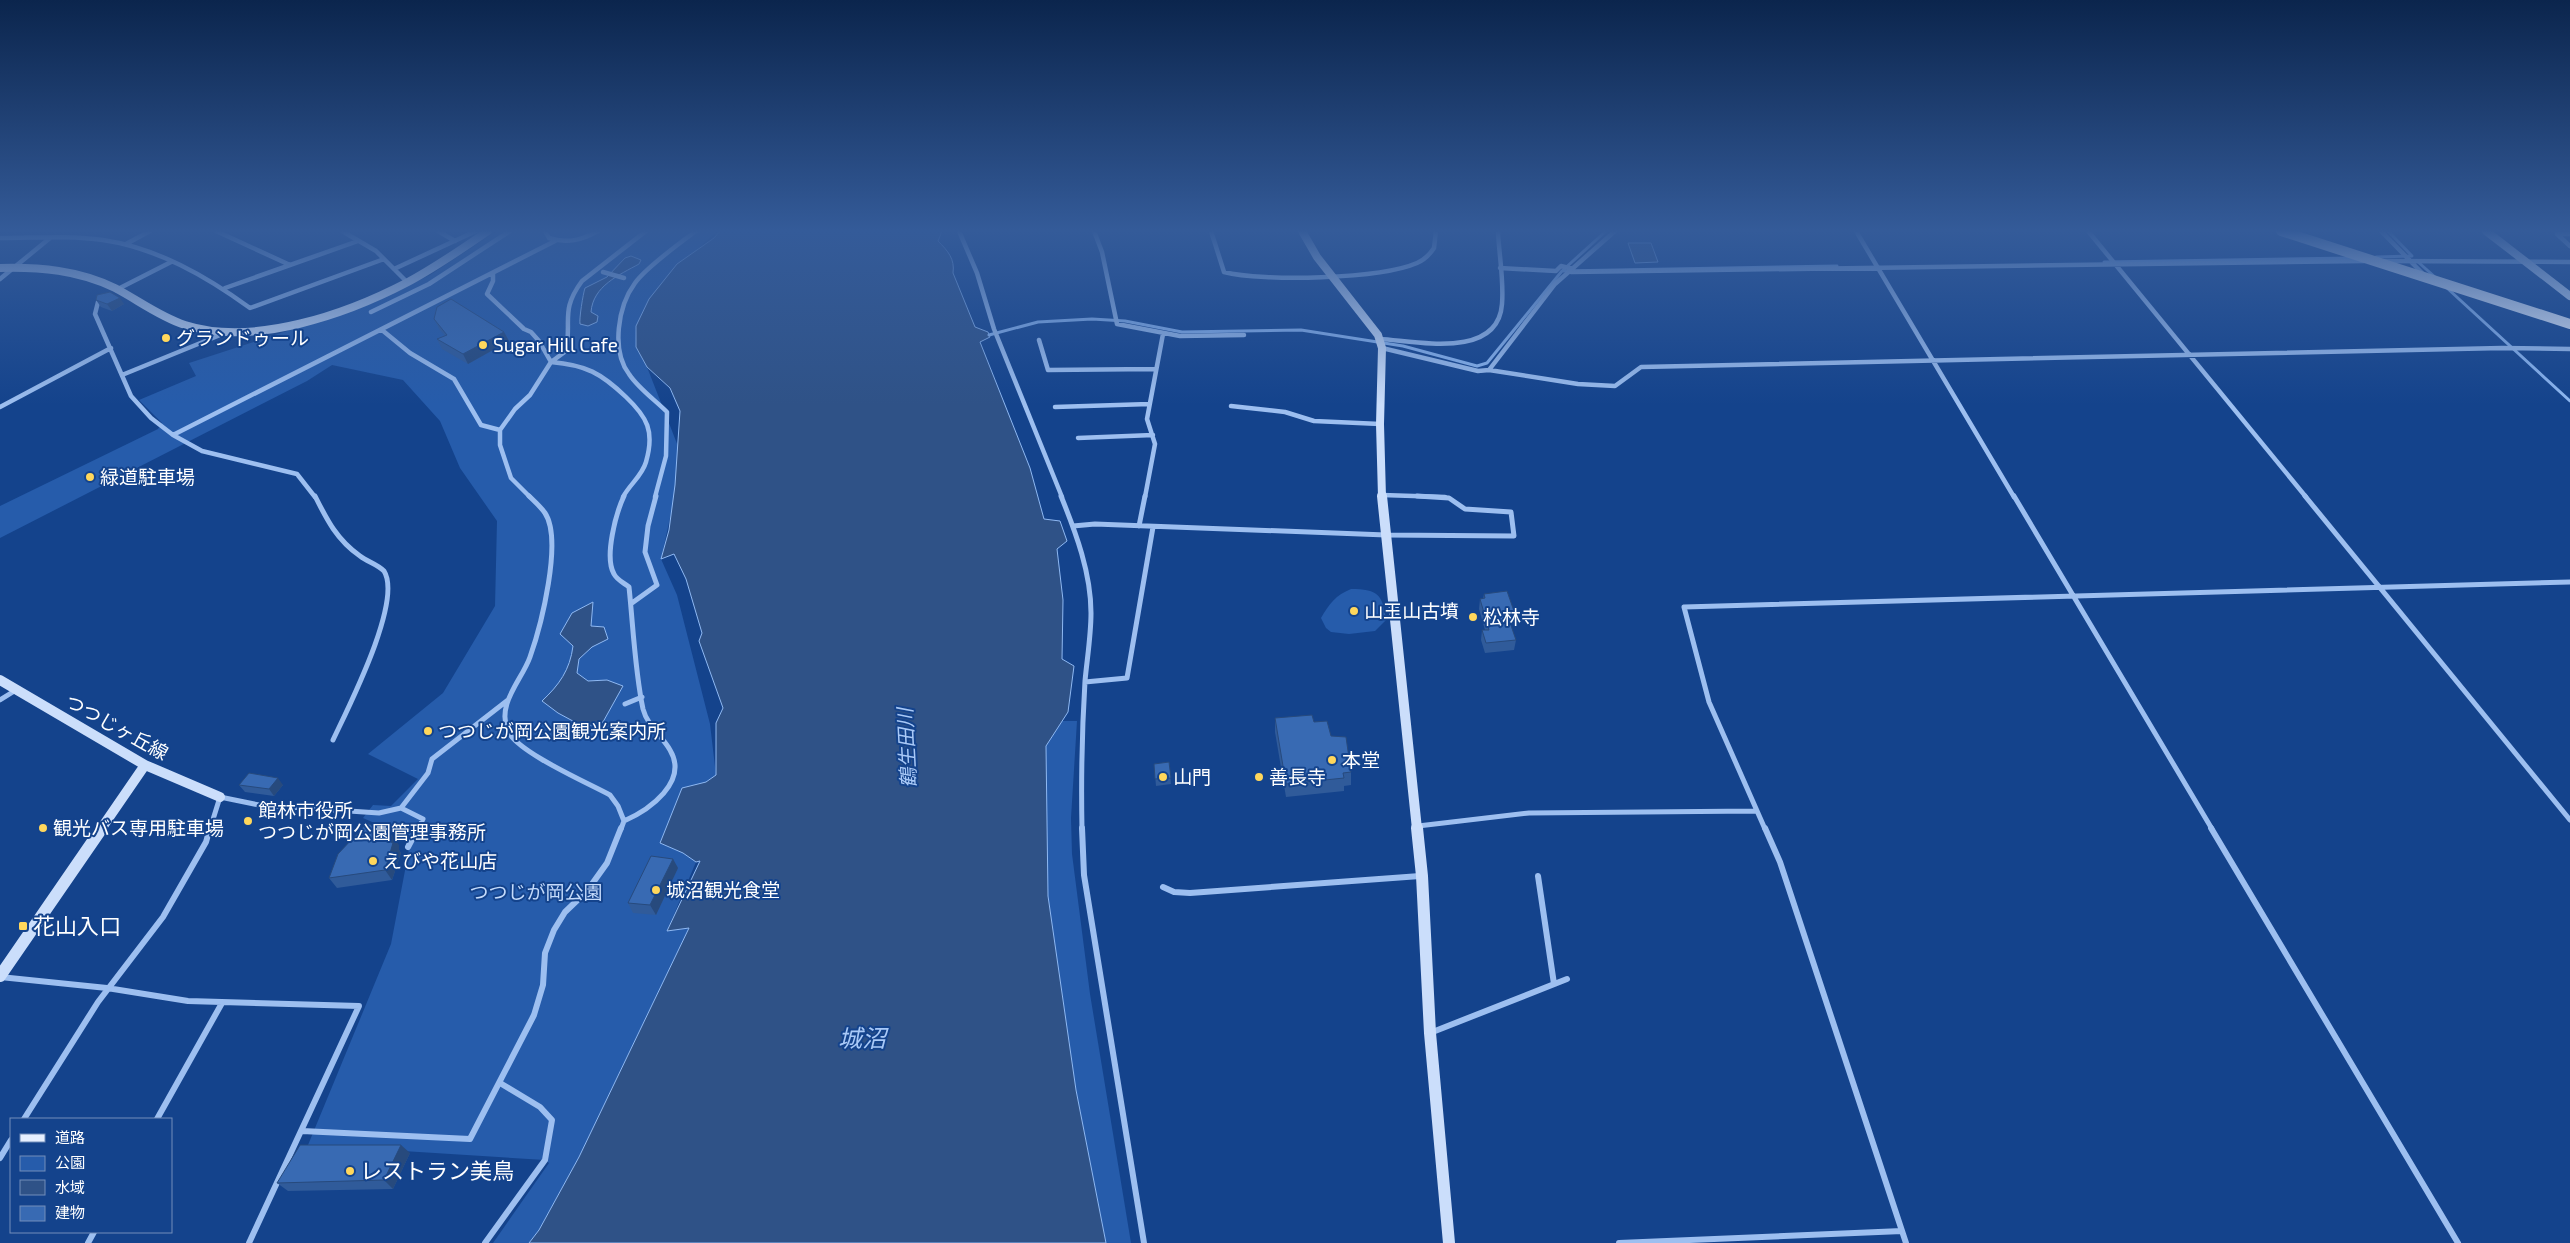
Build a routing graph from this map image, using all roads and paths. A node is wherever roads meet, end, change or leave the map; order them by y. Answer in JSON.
{"nodes":[{"id":1,"x":110,"y":289,"type":"edge"},
{"id":2,"x":118,"y":289,"type":"edge"},
{"id":3,"x":226,"y":289,"type":"edge"},
{"id":4,"x":302,"y":289,"type":"edge"},
{"id":5,"x":392,"y":289,"type":"edge"},
{"id":6,"x":419,"y":289,"type":"edge"},
{"id":7,"x":462,"y":289,"type":"edge"},
{"id":8,"x":489,"y":289,"type":"edge"},
{"id":9,"x":576,"y":289,"type":"edge"},
{"id":10,"x":633,"y":289,"type":"edge"},
{"id":11,"x":982,"y":289,"type":"edge"},
{"id":12,"x":1109,"y":289,"type":"edge"},
{"id":13,"x":1342,"y":289,"type":"edge"},
{"id":14,"x":1501,"y":289,"type":"edge"},
{"id":15,"x":1552,"y":289,"type":"edge"},
{"id":16,"x":1891,"y":289,"type":"edge"},
{"id":17,"x":2135,"y":289,"type":"edge"},
{"id":18,"x":2461,"y":289,"type":"edge"},
{"id":19,"x":114,"y":291,"type":"junction"},
{"id":20,"x":104,"y":296,"type":"edge"},
{"id":21,"x":371,"y":312,"type":"dead end"},
{"id":22,"x":2570,"y":324,"type":"edge"},
{"id":23,"x":382,"y":330,"type":"junction"},
{"id":24,"x":225,"y":333,"type":"junction"},
{"id":25,"x":1163,"y":334,"type":"junction"},
{"id":26,"x":1244,"y":335,"type":"dead end"},
{"id":27,"x":1039,"y":340,"type":"dead end"},
{"id":28,"x":1381,"y":343,"type":"junction"},
{"id":29,"x":111,"y":348,"type":"junction"},
{"id":30,"x":2570,"y":349,"type":"edge"},
{"id":31,"x":2190,"y":355,"type":"junction"},
{"id":32,"x":1933,"y":360,"type":"junction"},
{"id":33,"x":551,"y":362,"type":"junction"},
{"id":34,"x":1155,"y":368,"type":"junction"},
{"id":35,"x":1489,"y":370,"type":"junction"},
{"id":36,"x":122,"y":375,"type":"junction"},
{"id":37,"x":1149,"y":404,"type":"junction"},
{"id":38,"x":1231,"y":406,"type":"dead end"},
{"id":39,"x":0,"y":407,"type":"edge"},
{"id":40,"x":1055,"y":408,"type":"dead end"},
{"id":41,"x":1380,"y":424,"type":"junction"},
{"id":42,"x":500,"y":430,"type":"junction"},
{"id":43,"x":173,"y":435,"type":"junction"},
{"id":44,"x":1153,"y":435,"type":"junction"},
{"id":45,"x":1078,"y":438,"type":"dead end"},
{"id":46,"x":1382,"y":495,"type":"junction"},
{"id":47,"x":1074,"y":526,"type":"junction"},
{"id":48,"x":1140,"y":526,"type":"junction"},
{"id":49,"x":1153,"y":527,"type":"junction"},
{"id":50,"x":1386,"y":535,"type":"junction"},
{"id":51,"x":2570,"y":582,"type":"edge"},
{"id":52,"x":2380,"y":587,"type":"junction"},
{"id":53,"x":2072,"y":595,"type":"junction"},
{"id":54,"x":632,"y":603,"type":"junction"},
{"id":55,"x":0,"y":680,"type":"edge"},
{"id":56,"x":1085,"y":682,"type":"junction"},
{"id":57,"x":16,"y":690,"type":"junction"},
{"id":58,"x":642,"y":697,"type":"junction"},
{"id":59,"x":508,"y":699,"type":"junction"},
{"id":60,"x":0,"y":700,"type":"edge"},
{"id":61,"x":625,"y":704,"type":"dead end"},
{"id":62,"x":333,"y":740,"type":"dead end"},
{"id":63,"x":145,"y":764,"type":"junction"},
{"id":64,"x":220,"y":797,"type":"junction"},
{"id":65,"x":402,"y":808,"type":"junction"},
{"id":66,"x":1756,"y":811,"type":"junction"},
{"id":67,"x":2570,"y":820,"type":"edge"},
{"id":68,"x":624,"y":821,"type":"junction"},
{"id":69,"x":1418,"y":826,"type":"junction"},
{"id":70,"x":408,"y":847,"type":"dead end"},
{"id":71,"x":1422,"y":876,"type":"junction"},
{"id":72,"x":1538,"y":876,"type":"dead end"},
{"id":73,"x":1163,"y":887,"type":"dead end"},
{"id":74,"x":0,"y":976,"type":"edge"},
{"id":75,"x":1567,"y":979,"type":"dead end"},
{"id":76,"x":1554,"y":984,"type":"junction"},
{"id":77,"x":107,"y":988,"type":"junction"},
{"id":78,"x":222,"y":1003,"type":"junction"},
{"id":79,"x":1430,"y":1033,"type":"junction"},
{"id":80,"x":500,"y":1083,"type":"junction"},
{"id":81,"x":25,"y":1118,"type":"edge"},
{"id":82,"x":158,"y":1118,"type":"edge"},
{"id":83,"x":302,"y":1131,"type":"junction"},
{"id":84,"x":10,"y":1142,"type":"edge"},
{"id":85,"x":0,"y":1158,"type":"edge"},
{"id":86,"x":1902,"y":1231,"type":"junction"},
{"id":87,"x":249,"y":1243,"type":"edge"},
{"id":88,"x":485,"y":1243,"type":"edge"},
{"id":89,"x":1144,"y":1243,"type":"edge"},
{"id":90,"x":1449,"y":1243,"type":"edge"},
{"id":91,"x":1619,"y":1243,"type":"edge"},
{"id":92,"x":1906,"y":1243,"type":"edge"},
{"id":93,"x":2458,"y":1243,"type":"edge"}],
"edges":[{"from":1,"to":19,"type":"street"},
{"from":2,"to":19,"type":"street"},
{"from":3,"to":4,"type":"street"},
{"from":5,"to":24,"type":"street"},
{"from":6,"to":21,"type":"street"},
{"from":7,"to":23,"type":"street"},
{"from":8,"to":33,"type":"street"},
{"from":9,"to":33,"type":"street"},
{"from":10,"to":54,"type":"street"},
{"from":11,"to":47,"type":"street"},
{"from":12,"to":25,"type":"street"},
{"from":13,"to":28,"type":"street"},
{"from":14,"to":28,"type":"street"},
{"from":15,"to":35,"type":"street"},
{"from":16,"to":32,"type":"street"},
{"from":17,"to":31,"type":"street"},
{"from":18,"to":22,"type":"main road"},
{"from":19,"to":24,"type":"street"},
{"from":20,"to":29,"type":"street"},
{"from":23,"to":42,"type":"street"},
{"from":23,"to":43,"type":"street"},
{"from":24,"to":36,"type":"street"},
{"from":25,"to":26,"type":"street"},
{"from":25,"to":34,"type":"street"},
{"from":27,"to":34,"type":"street"},
{"from":28,"to":35,"type":"street"},
{"from":28,"to":41,"type":"street"},
{"from":29,"to":36,"type":"street"},
{"from":29,"to":39,"type":"street"},
{"from":30,"to":31,"type":"street"},
{"from":31,"to":32,"type":"street"},
{"from":31,"to":52,"type":"street"},
{"from":32,"to":35,"type":"street"},
{"from":32,"to":53,"type":"street"},
{"from":33,"to":42,"type":"street"},
{"from":33,"to":54,"type":"street"},
{"from":34,"to":37,"type":"street"},
{"from":36,"to":43,"type":"street"},
{"from":37,"to":40,"type":"street"},
{"from":37,"to":44,"type":"street"},
{"from":38,"to":41,"type":"street"},
{"from":41,"to":46,"type":"street"},
{"from":42,"to":59,"type":"street"},
{"from":43,"to":62,"type":"street"},
{"from":44,"to":45,"type":"street"},
{"from":44,"to":48,"type":"street"},
{"from":46,"to":50,"type":"street"},
{"from":46,"to":50,"type":"street"},
{"from":47,"to":48,"type":"street"},
{"from":47,"to":56,"type":"street"},
{"from":48,"to":49,"type":"street"},
{"from":49,"to":50,"type":"street"},
{"from":49,"to":56,"type":"street"},
{"from":50,"to":69,"type":"street"},
{"from":51,"to":52,"type":"street"},
{"from":52,"to":53,"type":"street"},
{"from":52,"to":67,"type":"street"},
{"from":53,"to":66,"type":"street"},
{"from":53,"to":93,"type":"street"},
{"from":54,"to":58,"type":"street"},
{"from":55,"to":57,"type":"street","name":"つつじヶ丘線"},
{"from":56,"to":89,"type":"street"},
{"from":57,"to":60,"type":"street"},
{"from":57,"to":63,"type":"street","name":"つつじヶ丘線"},
{"from":58,"to":61,"type":"street"},
{"from":58,"to":68,"type":"street"},
{"from":59,"to":65,"type":"street"},
{"from":59,"to":68,"type":"street"},
{"from":63,"to":64,"type":"street","name":"つつじヶ丘線"},
{"from":63,"to":74,"type":"street"},
{"from":64,"to":65,"type":"street"},
{"from":64,"to":77,"type":"street"},
{"from":65,"to":70,"type":"street"},
{"from":66,"to":69,"type":"street"},
{"from":66,"to":86,"type":"street"},
{"from":68,"to":80,"type":"street"},
{"from":69,"to":71,"type":"street"},
{"from":71,"to":73,"type":"street"},
{"from":71,"to":79,"type":"street"},
{"from":72,"to":76,"type":"street"},
{"from":74,"to":77,"type":"street"},
{"from":75,"to":76,"type":"street"},
{"from":76,"to":79,"type":"street"},
{"from":77,"to":78,"type":"street"},
{"from":77,"to":81,"type":"street"},
{"from":78,"to":82,"type":"street"},
{"from":78,"to":83,"type":"street"},
{"from":79,"to":90,"type":"street"},
{"from":80,"to":83,"type":"street"},
{"from":80,"to":88,"type":"street"},
{"from":83,"to":87,"type":"street"},
{"from":84,"to":85,"type":"street"},
{"from":86,"to":91,"type":"street"},
{"from":86,"to":92,"type":"street"}]}
